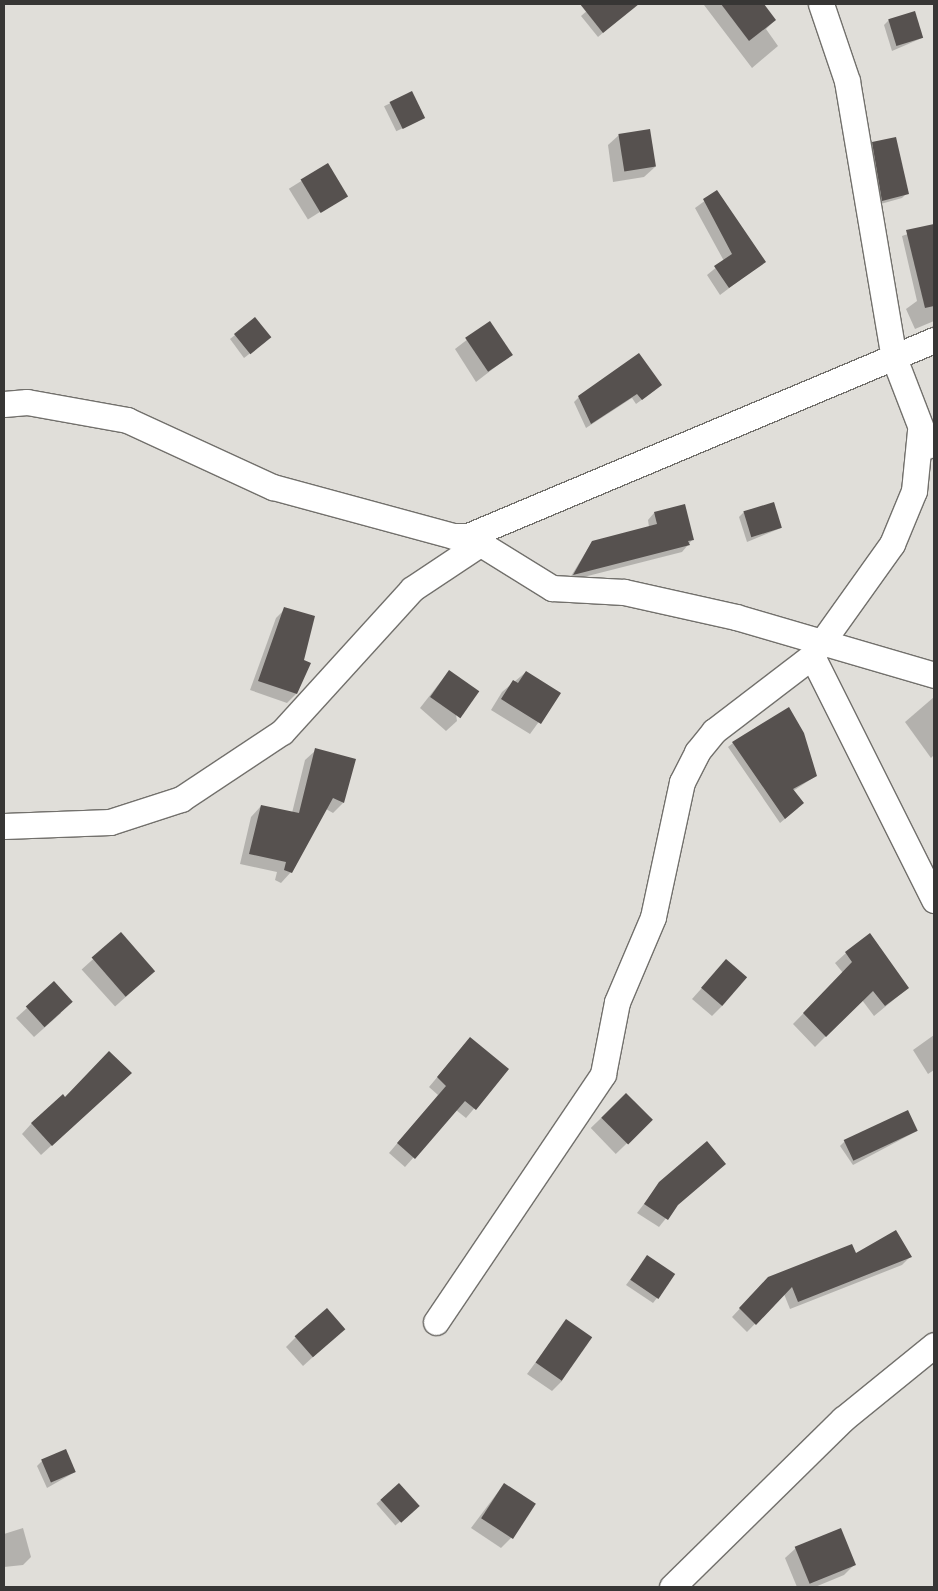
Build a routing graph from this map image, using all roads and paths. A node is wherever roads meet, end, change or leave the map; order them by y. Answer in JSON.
{"nodes":[{"id":1,"x":821,"y":4,"type":"edge"},
{"id":2,"x":934,"y":340,"type":"edge"},
{"id":3,"x":894,"y":358,"type":"junction"},
{"id":4,"x":4,"y":404,"type":"edge"},
{"id":5,"x":920,"y":431,"type":"junction"},
{"id":6,"x":934,"y":457,"type":"edge"},
{"id":7,"x":473,"y":540,"type":"junction"},
{"id":8,"x":818,"y":649,"type":"junction"},
{"id":9,"x":934,"y":675,"type":"edge"},
{"id":10,"x":4,"y":826,"type":"edge"},
{"id":11,"x":934,"y":900,"type":"edge"},
{"id":12,"x":436,"y":1322,"type":"dead end"},
{"id":13,"x":934,"y":1345,"type":"edge"},
{"id":14,"x":672,"y":1587,"type":"edge"}],
"edges":[{"from":1,"to":3,"type":"street"},
{"from":2,"to":3,"type":"street"},
{"from":3,"to":5,"type":"street"},
{"from":3,"to":7,"type":"street"},
{"from":4,"to":7,"type":"street"},
{"from":5,"to":6,"type":"street"},
{"from":5,"to":8,"type":"street"},
{"from":7,"to":8,"type":"street"},
{"from":7,"to":10,"type":"street"},
{"from":8,"to":9,"type":"street"},
{"from":8,"to":11,"type":"street"},
{"from":8,"to":12,"type":"street"},
{"from":13,"to":14,"type":"street"}]}
